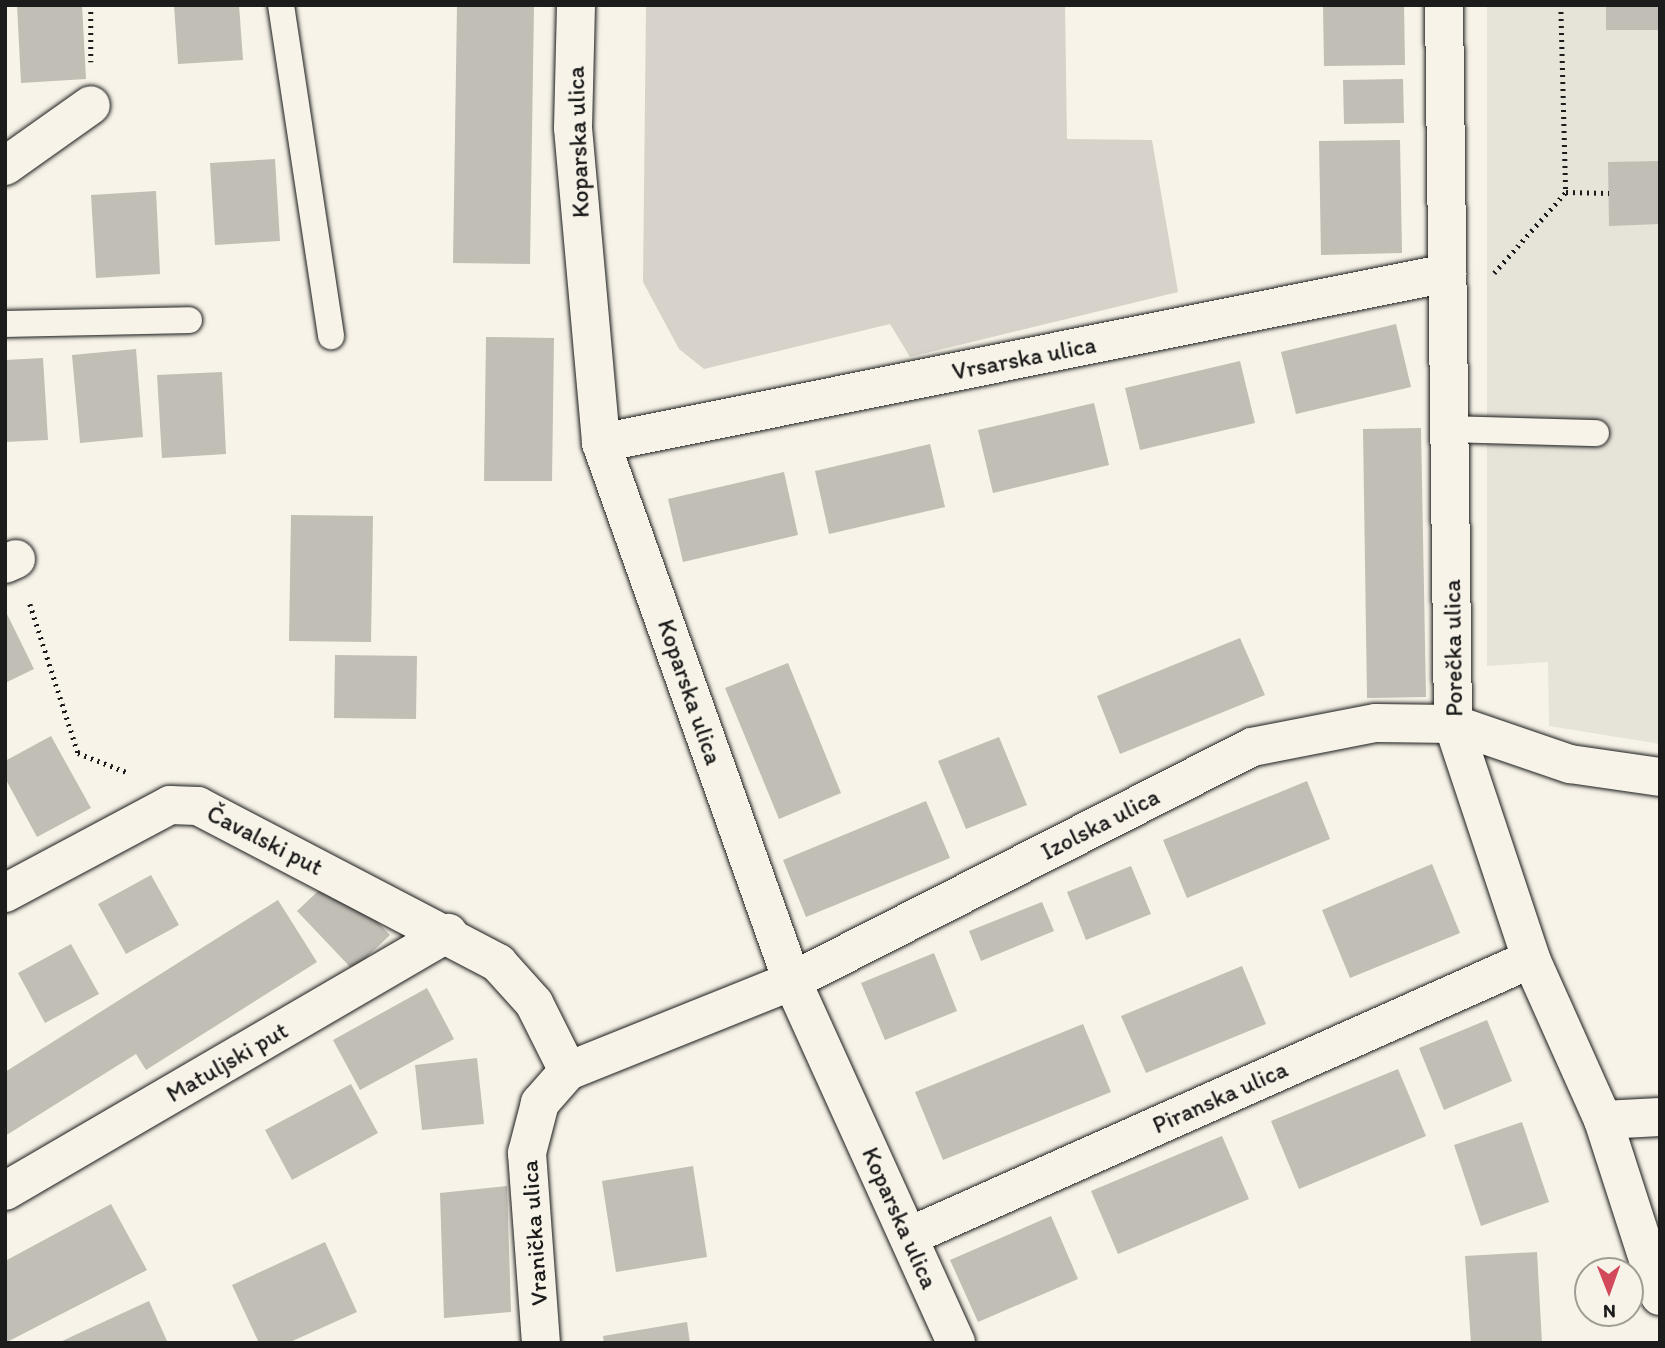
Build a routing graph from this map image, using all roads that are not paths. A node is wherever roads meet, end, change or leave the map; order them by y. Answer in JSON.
{"nodes":[{"id":1,"x":281,"y":5,"type":"edge"},
{"id":2,"x":576,"y":5,"type":"edge"},
{"id":3,"x":1444,"y":5,"type":"edge"},
{"id":4,"x":91,"y":105,"type":"road end"},
{"id":5,"x":5,"y":166,"type":"edge"},
{"id":6,"x":1447,"y":273,"type":"junction"},
{"id":7,"x":189,"y":320,"type":"dead end"},
{"id":8,"x":5,"y":324,"type":"edge"},
{"id":9,"x":331,"y":336,"type":"dead end"},
{"id":10,"x":1450,"y":429,"type":"junction"},
{"id":11,"x":1596,"y":433,"type":"dead end"},
{"id":12,"x":601,"y":443,"type":"junction"},
{"id":13,"x":1453,"y":723,"type":"junction"},
{"id":14,"x":1660,"y":777,"type":"edge"},
{"id":15,"x":5,"y":893,"type":"edge"},
{"id":16,"x":448,"y":933,"type":"junction"},
{"id":17,"x":1531,"y":959,"type":"junction"},
{"id":18,"x":792,"y":981,"type":"junction"},
{"id":19,"x":568,"y":1071,"type":"junction"},
{"id":20,"x":1660,"y":1118,"type":"edge"},
{"id":21,"x":1603,"y":1120,"type":"junction"},
{"id":22,"x":5,"y":1191,"type":"edge"},
{"id":23,"x":909,"y":1236,"type":"junction"},
{"id":24,"x":1660,"y":1296,"type":"edge"},
{"id":25,"x":541,"y":1343,"type":"edge"},
{"id":26,"x":956,"y":1343,"type":"edge"}],
"edges":[{"from":1,"to":9,"type":"lane"},
{"from":2,"to":12,"type":"street","name":"Koparska ulica"},
{"from":3,"to":6,"type":"street","name":"Porečka ulica"},
{"from":4,"to":5,"type":"street"},
{"from":6,"to":10,"type":"street","name":"Porečka ulica"},
{"from":6,"to":12,"type":"street","name":"Vrsarska ulica"},
{"from":7,"to":8,"type":"lane"},
{"from":10,"to":11,"type":"lane"},
{"from":10,"to":13,"type":"street","name":"Porečka ulica"},
{"from":12,"to":18,"type":"street","name":"Koparska ulica"},
{"from":13,"to":14,"type":"street","name":"Izolska ulica"},
{"from":13,"to":17,"type":"street","name":"Porečka ulica"},
{"from":13,"to":18,"type":"street","name":"Izolska ulica"},
{"from":15,"to":16,"type":"street","name":"Čavalski put"},
{"from":16,"to":19,"type":"street"},
{"from":16,"to":22,"type":"street","name":"Matuljski put"},
{"from":17,"to":21,"type":"street","name":"Porečka ulica"},
{"from":17,"to":23,"type":"street","name":"Piranska ulica"},
{"from":18,"to":19,"type":"street","name":"Izolska ulica"},
{"from":18,"to":23,"type":"street","name":"Koparska ulica"},
{"from":19,"to":25,"type":"street","name":"Vranička ulica"},
{"from":20,"to":21,"type":"street"},
{"from":21,"to":24,"type":"street","name":"Porečka ulica"},
{"from":23,"to":26,"type":"street","name":"Koparska ulica"}]}
